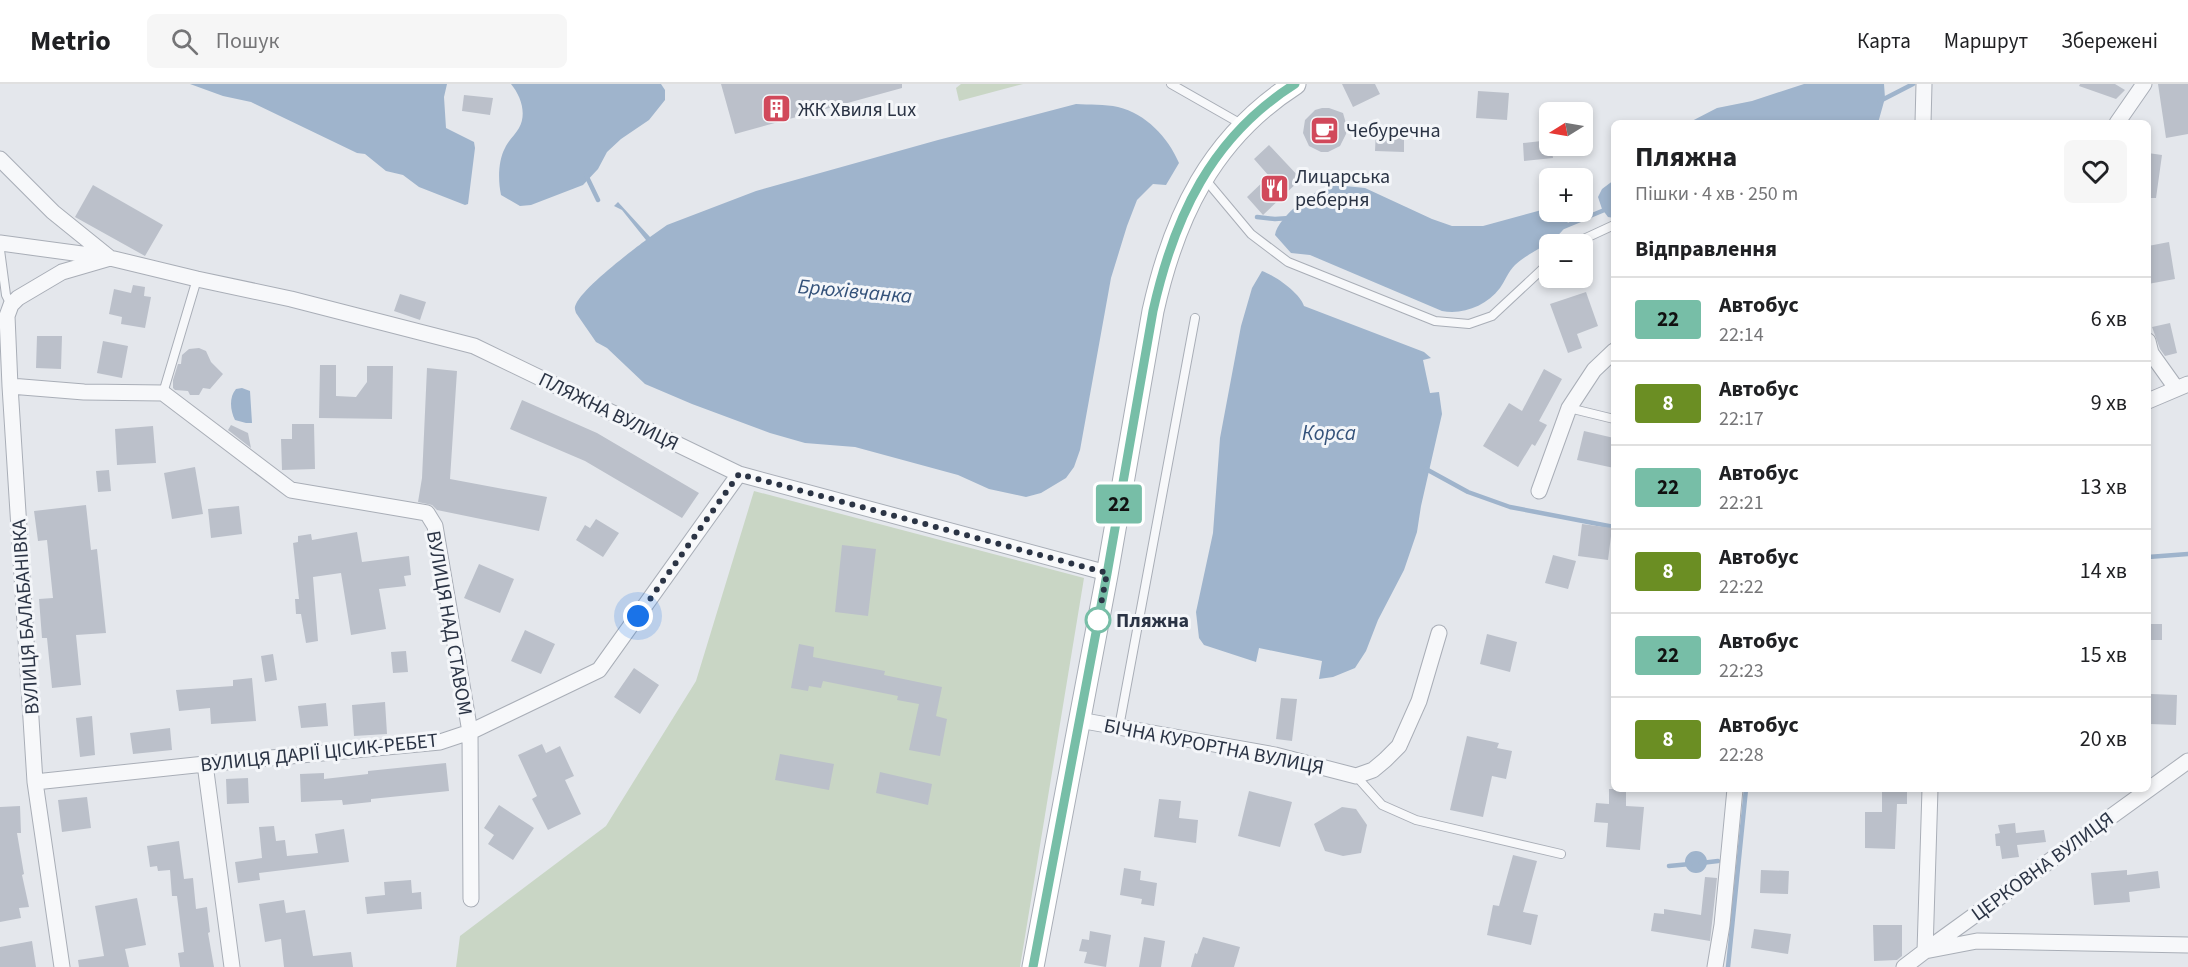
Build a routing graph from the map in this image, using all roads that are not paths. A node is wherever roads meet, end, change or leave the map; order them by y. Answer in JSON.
{"nodes":[{"id":1,"x":1171,"y":84,"type":"edge"},
{"id":2,"x":1295,"y":84,"type":"edge"},
{"id":3,"x":1924,"y":84,"type":"edge"},
{"id":4,"x":2144,"y":84,"type":"edge"},
{"id":5,"x":1923,"y":120,"type":"edge"},
{"id":6,"x":2119,"y":120,"type":"edge"},
{"id":7,"x":1243,"y":125,"type":"junction"},
{"id":8,"x":2,"y":166,"type":"edge"},
{"id":9,"x":1203,"y":176,"type":"junction"},
{"id":10,"x":1611,"y":226,"type":"edge"},
{"id":11,"x":1593,"y":235,"type":"edge"},
{"id":12,"x":0,"y":243,"type":"edge"},
{"id":13,"x":0,"y":250,"type":"edge"},
{"id":14,"x":110,"y":258,"type":"junction"},
{"id":15,"x":1539,"y":272,"type":"edge"},
{"id":16,"x":197,"y":279,"type":"junction"},
{"id":17,"x":11,"y":305,"type":"junction"},
{"id":18,"x":1195,"y":318,"type":"dead end"},
{"id":19,"x":2151,"y":353,"type":"edge"},
{"id":20,"x":1611,"y":354,"type":"edge"},
{"id":21,"x":10,"y":386,"type":"junction"},
{"id":22,"x":2182,"y":386,"type":"edge"},
{"id":23,"x":163,"y":393,"type":"junction"},
{"id":24,"x":2151,"y":399,"type":"edge"},
{"id":25,"x":1569,"y":408,"type":"junction"},
{"id":26,"x":1611,"y":418,"type":"edge"},
{"id":27,"x":739,"y":474,"type":"junction"},
{"id":28,"x":1539,"y":491,"type":"dead end"},
{"id":29,"x":1107,"y":573,"type":"junction"},
{"id":30,"x":1439,"y":633,"type":"dead end"},
{"id":31,"x":1079,"y":720,"type":"junction"},
{"id":32,"x":1119,"y":727,"type":"junction"},
{"id":33,"x":470,"y":732,"type":"junction"},
{"id":34,"x":2188,"y":761,"type":"edge"},
{"id":35,"x":205,"y":764,"type":"junction"},
{"id":36,"x":1356,"y":776,"type":"junction"},
{"id":37,"x":35,"y":782,"type":"junction"},
{"id":38,"x":2151,"y":788,"type":"edge"},
{"id":39,"x":1736,"y":792,"type":"edge"},
{"id":40,"x":1930,"y":792,"type":"edge"},
{"id":41,"x":2145,"y":792,"type":"edge"},
{"id":42,"x":1561,"y":854,"type":"dead end"},
{"id":43,"x":471,"y":899,"type":"dead end"},
{"id":44,"x":2188,"y":945,"type":"edge"},
{"id":45,"x":1925,"y":951,"type":"junction"},
{"id":46,"x":62,"y":967,"type":"edge"},
{"id":47,"x":232,"y":967,"type":"edge"},
{"id":48,"x":1033,"y":967,"type":"edge"},
{"id":49,"x":1715,"y":967,"type":"edge"},
{"id":50,"x":1904,"y":967,"type":"edge"}],
"edges":[{"from":1,"to":7,"type":"lane"},
{"from":2,"to":7,"type":"main road"},
{"from":3,"to":5,"type":"street"},
{"from":4,"to":6,"type":"street"},
{"from":7,"to":9,"type":"main road"},
{"from":8,"to":14,"type":"street","name":"ПЛЯЖНА ВУЛИЦЯ"},
{"from":9,"to":15,"type":"lane"},
{"from":9,"to":29,"type":"main road"},
{"from":10,"to":11,"type":"lane"},
{"from":12,"to":14,"type":"street","name":"ПЛЯЖНА ВУЛИЦЯ"},
{"from":13,"to":17,"type":"lane"},
{"from":14,"to":16,"type":"street","name":"ПЛЯЖНА ВУЛИЦЯ"},
{"from":14,"to":17,"type":"street"},
{"from":16,"to":23,"type":"lane"},
{"from":16,"to":27,"type":"street","name":"ПЛЯЖНА ВУЛИЦЯ"},
{"from":17,"to":21,"type":"street","name":"ВУЛИЦЯ БАЛАБАНІВКА"},
{"from":18,"to":32,"type":"lane"},
{"from":19,"to":22,"type":"street"},
{"from":20,"to":25,"type":"street"},
{"from":21,"to":23,"type":"street"},
{"from":21,"to":37,"type":"street","name":"ВУЛИЦЯ БАЛАБАНІВКА"},
{"from":22,"to":24,"type":"street"},
{"from":23,"to":33,"type":"street","name":"ВУЛИЦЯ НАД СТАВОМ"},
{"from":25,"to":26,"type":"lane"},
{"from":25,"to":28,"type":"street"},
{"from":27,"to":29,"type":"street","name":"ПЛЯЖНА ВУЛИЦЯ"},
{"from":27,"to":33,"type":"street","name":"ВУЛИЦЯ ДАРІЇ ЦІСИК-РЕБЕТ"},
{"from":29,"to":31,"type":"main road"},
{"from":30,"to":36,"type":"street"},
{"from":31,"to":32,"type":"street","name":"БІЧНА КУРОРТНА ВУЛИЦЯ"},
{"from":31,"to":48,"type":"main road"},
{"from":32,"to":36,"type":"street","name":"БІЧНА КУРОРТНА ВУЛИЦЯ"},
{"from":33,"to":35,"type":"street","name":"ВУЛИЦЯ ДАРІЇ ЦІСИК-РЕБЕТ"},
{"from":33,"to":43,"type":"street","name":"ВУЛИЦЯ НАД СТАВОМ"},
{"from":34,"to":38,"type":"street","name":"ЦЕРКОВНА ВУЛИЦЯ"},
{"from":35,"to":37,"type":"street","name":"ВУЛИЦЯ ДАРІЇ ЦІСИК-РЕБЕТ"},
{"from":35,"to":47,"type":"street"},
{"from":36,"to":42,"type":"lane"},
{"from":37,"to":46,"type":"street","name":"ВУЛИЦЯ БАЛАБАНІВКА"},
{"from":39,"to":49,"type":"street"},
{"from":40,"to":45,"type":"street"},
{"from":41,"to":45,"type":"street","name":"ЦЕРКОВНА ВУЛИЦЯ"},
{"from":44,"to":45,"type":"street"},
{"from":45,"to":50,"type":"street","name":"ЦЕРКОВНА ВУЛИЦЯ"}]}
